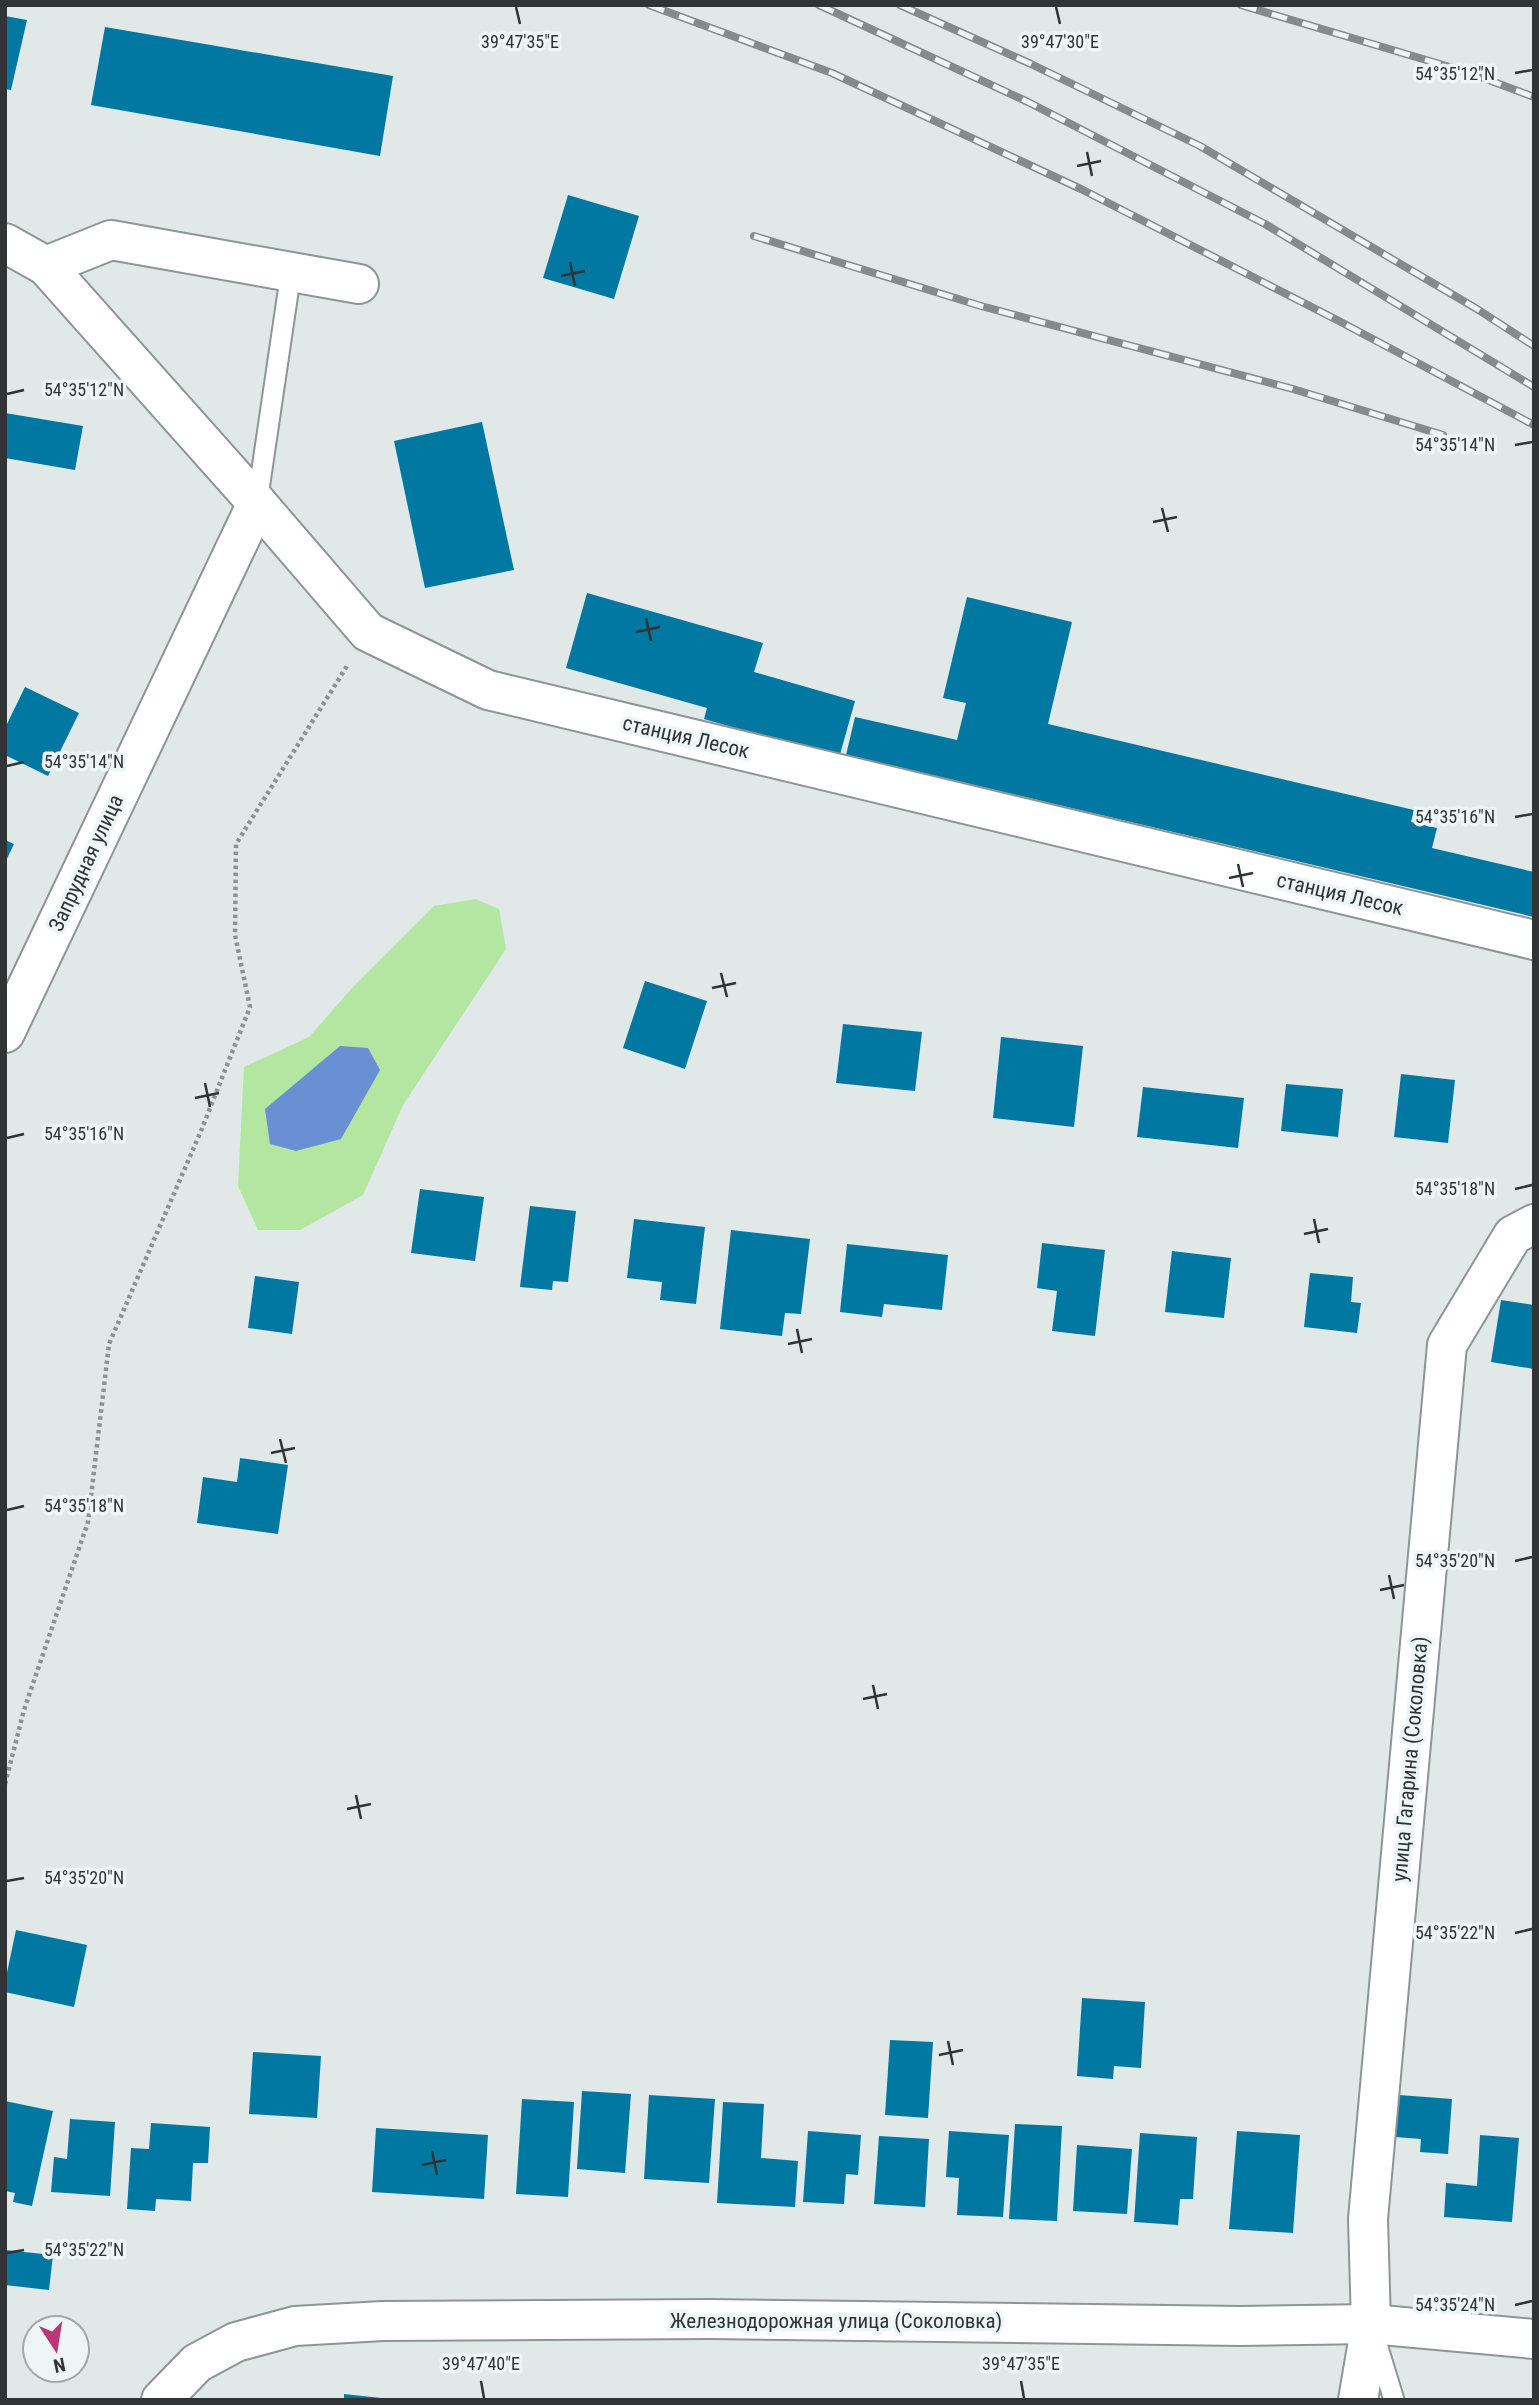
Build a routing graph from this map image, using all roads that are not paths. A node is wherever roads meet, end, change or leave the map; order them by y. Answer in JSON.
{"nodes":[{"id":1,"x":5,"y":243,"type":"edge"},
{"id":2,"x":46,"y":266,"type":"junction"},
{"id":3,"x":291,"y":272,"type":"junction"},
{"id":4,"x":359,"y":284,"type":"dead end"},
{"id":5,"x":257,"y":503,"type":"junction"},
{"id":6,"x":1534,"y":940,"type":"edge"},
{"id":7,"x":5,"y":1033,"type":"edge"},
{"id":8,"x":1534,"y":1224,"type":"edge"},
{"id":9,"x":1371,"y":2324,"type":"junction"},
{"id":10,"x":1534,"y":2339,"type":"edge"},
{"id":11,"x":161,"y":2400,"type":"edge"},
{"id":12,"x":1358,"y":2400,"type":"edge"},
{"id":13,"x":1394,"y":2400,"type":"edge"}],
"edges":[{"from":1,"to":2,"type":"street","name":"станция Лесок"},
{"from":2,"to":3,"type":"street"},
{"from":2,"to":5,"type":"street","name":"станция Лесок"},
{"from":3,"to":4,"type":"street"},
{"from":3,"to":5,"type":"lane"},
{"from":5,"to":6,"type":"street","name":"станция Лесок"},
{"from":5,"to":7,"type":"street","name":"Запрудная улица"},
{"from":8,"to":9,"type":"street","name":"улица Гагарина (Соколовка)"},
{"from":9,"to":10,"type":"street","name":"Железнодорожная улица (Соколовка)"},
{"from":9,"to":11,"type":"street","name":"Железнодорожная улица (Соколовка)"},
{"from":9,"to":12,"type":"street","name":"улица Гагарина (Соколовка)"},
{"from":9,"to":13,"type":"lane"}]}
